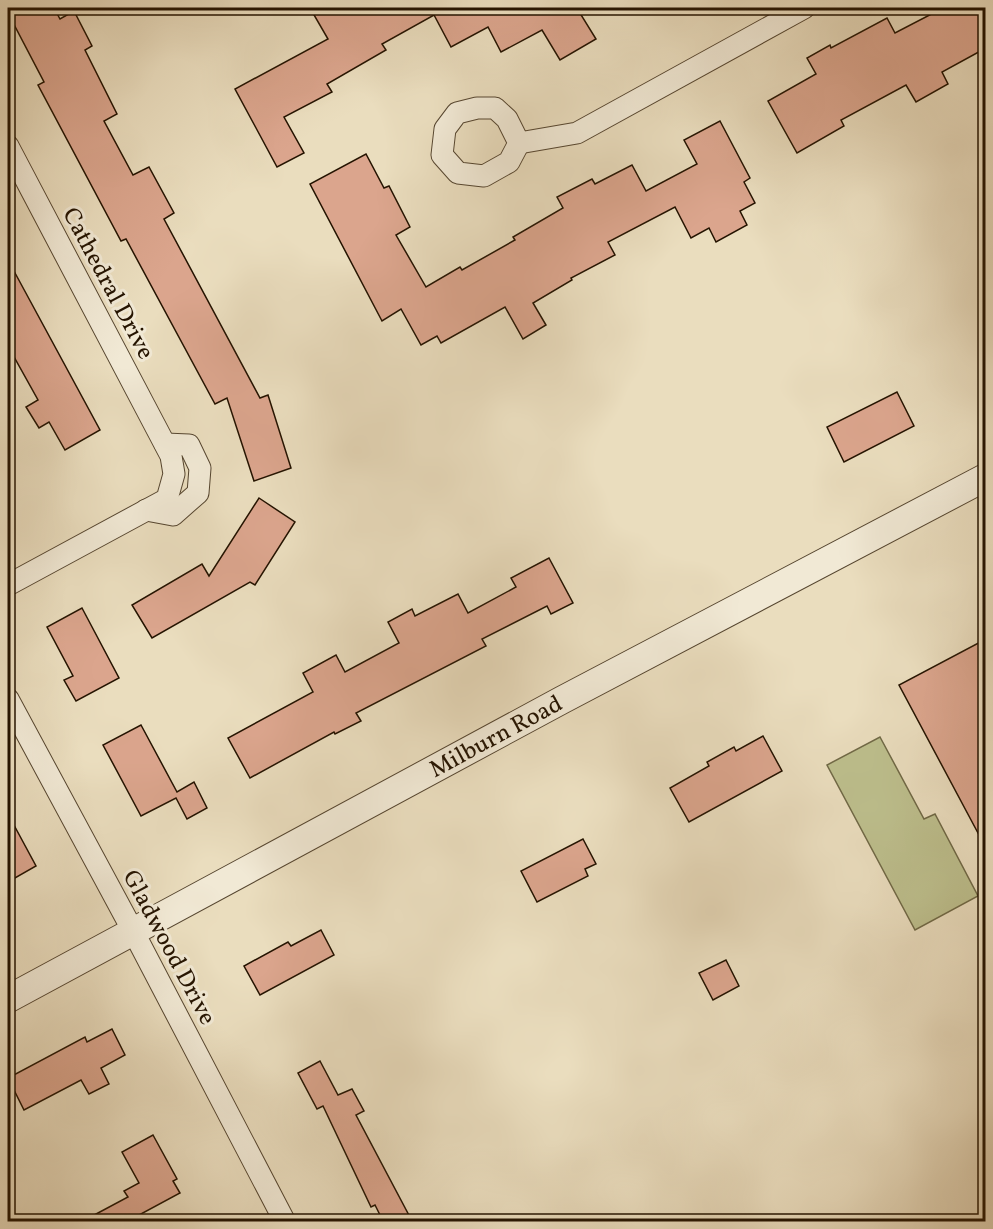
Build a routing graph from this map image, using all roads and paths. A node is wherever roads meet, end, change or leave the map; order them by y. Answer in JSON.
{"nodes":[{"id":1,"x":804,"y":8,"type":"edge"},
{"id":2,"x":519,"y":143,"type":"dead end"},
{"id":3,"x":8,"y":146,"type":"edge"},
{"id":4,"x":986,"y":477,"type":"edge"},
{"id":5,"x":8,"y":585,"type":"edge"},
{"id":6,"x":8,"y":699,"type":"edge"},
{"id":7,"x":133,"y":931,"type":"junction"},
{"id":8,"x":8,"y":999,"type":"edge"},
{"id":9,"x":285,"y":1221,"type":"edge"}],
"edges":[{"from":1,"to":2,"type":"street"},
{"from":3,"to":5,"type":"street","name":"Cathedral Drive"},
{"from":4,"to":7,"type":"street","name":"Milburn Road"},
{"from":6,"to":7,"type":"street","name":"Gladwood Drive"},
{"from":7,"to":8,"type":"street","name":"Milburn Road"},
{"from":7,"to":9,"type":"street","name":"Gladwood Drive"}]}
